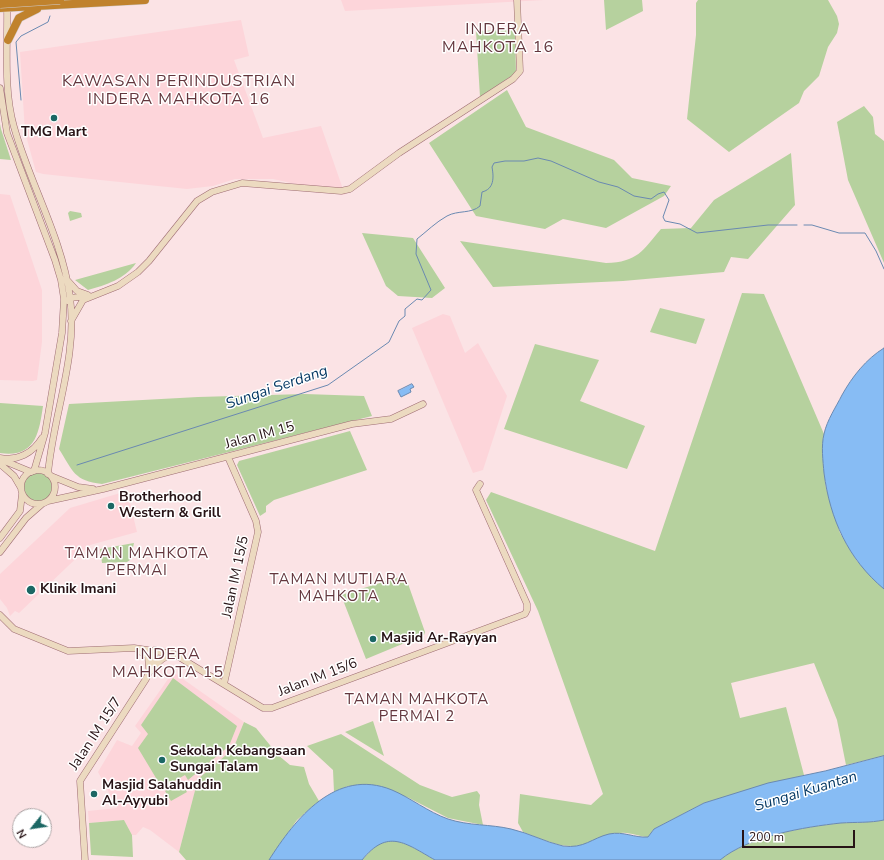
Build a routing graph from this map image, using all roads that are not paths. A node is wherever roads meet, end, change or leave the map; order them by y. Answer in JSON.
{"nodes":[{"id":1,"x":14,"y":0,"type":"edge"},
{"id":2,"x":60,"y":0,"type":"edge"},
{"id":3,"x":145,"y":0,"type":"edge"},
{"id":4,"x":517,"y":0,"type":"edge"},
{"id":5,"x":4,"y":5,"type":"edge"},
{"id":6,"x":45,"y":6,"type":"junction"},
{"id":7,"x":24,"y":7,"type":"junction"},
{"id":8,"x":8,"y":40,"type":"junction"},
{"id":9,"x":0,"y":88,"type":"edge"},
{"id":10,"x":68,"y":281,"type":"junction"},
{"id":11,"x":93,"y":296,"type":"junction"},
{"id":12,"x":70,"y":298,"type":"junction"},
{"id":13,"x":63,"y":315,"type":"junction"},
{"id":14,"x":72,"y":322,"type":"junction"},
{"id":15,"x":423,"y":404,"type":"dead end"},
{"id":16,"x":45,"y":433,"type":"junction"},
{"id":17,"x":228,"y":457,"type":"junction"},
{"id":18,"x":0,"y":458,"type":"edge"},
{"id":19,"x":0,"y":464,"type":"edge"},
{"id":20,"x":32,"y":471,"type":"junction"},
{"id":21,"x":49,"y":475,"type":"junction"},
{"id":22,"x":480,"y":484,"type":"dead end"},
{"id":23,"x":103,"y":489,"type":"junction"},
{"id":24,"x":22,"y":491,"type":"junction"},
{"id":25,"x":46,"y":502,"type":"junction"},
{"id":26,"x":0,"y":538,"type":"edge"},
{"id":27,"x":9,"y":541,"type":"junction"},
{"id":28,"x":0,"y":552,"type":"edge"},
{"id":29,"x":0,"y":556,"type":"edge"},
{"id":30,"x":0,"y":615,"type":"edge"},
{"id":31,"x":127,"y":648,"type":"junction"},
{"id":32,"x":155,"y":650,"type":"junction"},
{"id":33,"x":188,"y":661,"type":"junction"},
{"id":34,"x":149,"y":674,"type":"junction"},
{"id":35,"x":224,"y":684,"type":"junction"},
{"id":36,"x":85,"y":860,"type":"edge"}],
"edges":[{"from":1,"to":7,"type":"highway"},
{"from":2,"to":5,"type":"highway","bridge":true},
{"from":3,"to":6,"type":"highway"},
{"from":4,"to":11,"type":"street"},
{"from":5,"to":7,"type":"highway"},
{"from":5,"to":8,"type":"street"},
{"from":6,"to":7,"type":"highway"},
{"from":6,"to":8,"type":"highway"},
{"from":8,"to":10,"type":"street"},
{"from":9,"to":13,"type":"street"},
{"from":10,"to":11,"type":"street"},
{"from":10,"to":12,"type":"street"},
{"from":11,"to":12,"type":"street"},
{"from":11,"to":14,"type":"street"},
{"from":12,"to":13,"type":"street"},
{"from":12,"to":14,"type":"street"},
{"from":13,"to":16,"type":"street"},
{"from":14,"to":21,"type":"street"},
{"from":15,"to":17,"type":"street","name":"Jalan IM 15"},
{"from":16,"to":18,"type":"street"},
{"from":16,"to":20,"type":"street"},
{"from":17,"to":23,"type":"street","name":"Jalan IM 15"},
{"from":17,"to":35,"type":"street","name":"Jalan IM 15/5"},
{"from":18,"to":20,"type":"street"},
{"from":19,"to":24,"type":"street"},
{"from":20,"to":21,"type":"street"},
{"from":20,"to":24,"type":"street"},
{"from":21,"to":23,"type":"street","name":"Jalan IM 15"},
{"from":21,"to":25,"type":"street"},
{"from":22,"to":35,"type":"street","name":"Jalan IM 15/6"},
{"from":23,"to":25,"type":"street","name":"Jalan IM 15"},
{"from":24,"to":25,"type":"street"},
{"from":24,"to":26,"type":"street"},
{"from":25,"to":27,"type":"street"},
{"from":27,"to":28,"type":"street"},
{"from":27,"to":29,"type":"street"},
{"from":30,"to":31,"type":"street","name":"Jalan IM 15/6"},
{"from":31,"to":32,"type":"street","name":"Jalan IM 15/6"},
{"from":31,"to":34,"type":"street"},
{"from":32,"to":33,"type":"street","name":"Jalan IM 15/6"},
{"from":32,"to":34,"type":"street","name":"Jalan IM 15/7"},
{"from":33,"to":34,"type":"street"},
{"from":33,"to":35,"type":"street","name":"Jalan IM 15/6"},
{"from":34,"to":36,"type":"street","name":"Jalan IM 15/7"}]}
